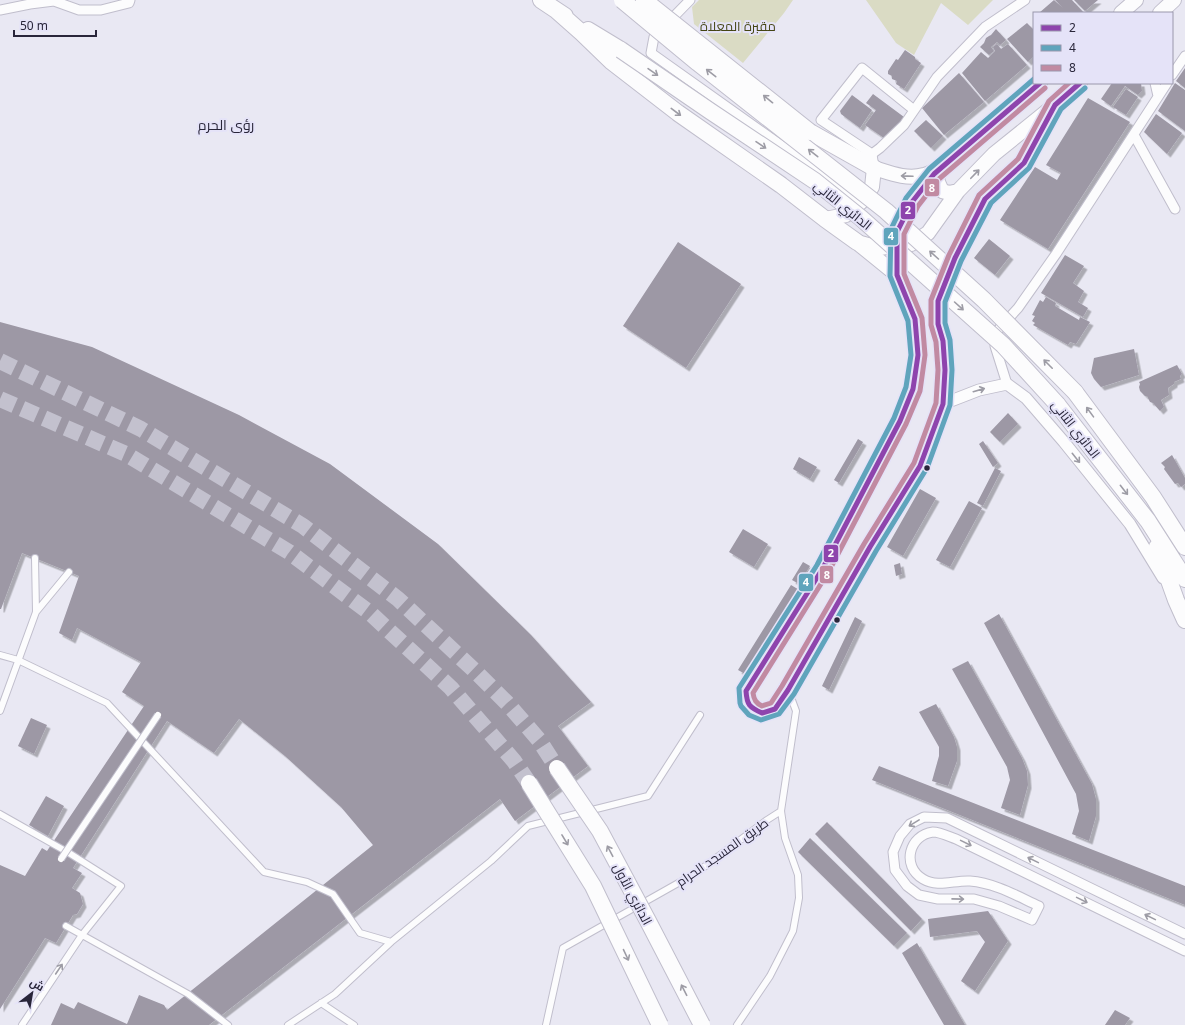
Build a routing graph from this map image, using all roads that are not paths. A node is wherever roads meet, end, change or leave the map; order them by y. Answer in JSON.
{"nodes":[{"id":1,"x":130,"y":0,"type":"edge"},
{"id":2,"x":541,"y":0,"type":"edge"},
{"id":3,"x":622,"y":0,"type":"edge"},
{"id":4,"x":644,"y":0,"type":"edge"},
{"id":5,"x":690,"y":0,"type":"edge"},
{"id":6,"x":1026,"y":0,"type":"edge"},
{"id":7,"x":1136,"y":0,"type":"edge"},
{"id":8,"x":1174,"y":0,"type":"edge"},
{"id":9,"x":0,"y":10,"type":"edge"},
{"id":10,"x":1122,"y":12,"type":"edge"},
{"id":11,"x":1161,"y":12,"type":"edge"},
{"id":12,"x":616,"y":56,"type":"junction"},
{"id":13,"x":1185,"y":56,"type":"edge"},
{"id":14,"x":1173,"y":74,"type":"edge"},
{"id":15,"x":1039,"y":84,"type":"edge"},
{"id":16,"x":1079,"y":84,"type":"edge"},
{"id":17,"x":1155,"y":84,"type":"edge"},
{"id":18,"x":1166,"y":84,"type":"edge"},
{"id":19,"x":1158,"y":96,"type":"junction"},
{"id":20,"x":1055,"y":105,"type":"junction"},
{"id":21,"x":914,"y":110,"type":"junction"},
{"id":22,"x":1134,"y":134,"type":"junction"},
{"id":23,"x":873,"y":161,"type":"junction"},
{"id":24,"x":940,"y":168,"type":"junction"},
{"id":25,"x":958,"y":191,"type":"junction"},
{"id":26,"x":861,"y":202,"type":"junction"},
{"id":27,"x":1175,"y":209,"type":"dead end"},
{"id":28,"x":825,"y":219,"type":"junction"},
{"id":29,"x":857,"y":242,"type":"junction"},
{"id":30,"x":897,"y":246,"type":"junction"},
{"id":31,"x":897,"y":275,"type":"junction"},
{"id":32,"x":1007,"y":384,"type":"junction"},
{"id":33,"x":943,"y":404,"type":"junction"},
{"id":34,"x":1153,"y":497,"type":"junction"},
{"id":35,"x":1148,"y":521,"type":"junction"},
{"id":36,"x":1185,"y":536,"type":"edge"},
{"id":37,"x":1185,"y":547,"type":"edge"},
{"id":38,"x":35,"y":558,"type":"dead end"},
{"id":39,"x":69,"y":572,"type":"dead end"},
{"id":40,"x":1185,"y":579,"type":"edge"},
{"id":41,"x":1176,"y":600,"type":"junction"},
{"id":42,"x":36,"y":612,"type":"junction"},
{"id":43,"x":1185,"y":620,"type":"edge"},
{"id":44,"x":0,"y":655,"type":"edge"},
{"id":45,"x":18,"y":660,"type":"junction"},
{"id":46,"x":788,"y":690,"type":"junction"},
{"id":47,"x":0,"y":711,"type":"edge"},
{"id":48,"x":158,"y":715,"type":"dead end"},
{"id":49,"x":700,"y":715,"type":"dead end"},
{"id":50,"x":557,"y":768,"type":"tunnel mouth"},
{"id":51,"x":530,"y":783,"type":"tunnel mouth"},
{"id":52,"x":782,"y":811,"type":"junction"},
{"id":53,"x":0,"y":814,"type":"edge"},
{"id":54,"x":61,"y":859,"type":"dead end"},
{"id":55,"x":66,"y":926,"type":"dead end"},
{"id":56,"x":1185,"y":934,"type":"edge"},
{"id":57,"x":82,"y":935,"type":"junction"},
{"id":58,"x":391,"y":942,"type":"junction"},
{"id":59,"x":1185,"y":951,"type":"edge"},
{"id":60,"x":321,"y":1003,"type":"junction"},
{"id":61,"x":22,"y":1025,"type":"edge"},
{"id":62,"x":228,"y":1025,"type":"edge"},
{"id":63,"x":288,"y":1025,"type":"edge"},
{"id":64,"x":354,"y":1025,"type":"edge"},
{"id":65,"x":546,"y":1025,"type":"edge"},
{"id":66,"x":660,"y":1025,"type":"edge"},
{"id":67,"x":702,"y":1025,"type":"edge"},
{"id":68,"x":737,"y":1025,"type":"edge"}],
"edges":[{"from":1,"to":9,"type":"street"},
{"from":2,"to":12,"type":"highway","name":"الدائري الثاني"},
{"from":34,"to":3,"type":"highway","name":"الدائري الثاني","one_way":true,"bridge":true},
{"from":23,"to":4,"type":"highway","one_way":true,"bridge":true},
{"from":5,"to":26,"type":"street"},
{"from":6,"to":21,"type":"street"},
{"from":7,"to":10,"type":"main road"},
{"from":8,"to":11,"type":"main road"},
{"from":12,"to":28,"type":"highway","one_way":true},
{"from":12,"to":35,"type":"highway","name":"الدائري الثاني","one_way":true,"bridge":true},
{"from":13,"to":14,"type":"street"},
{"from":15,"to":24,"type":"main road"},
{"from":16,"to":20,"type":"main road"},
{"from":17,"to":19,"type":"street"},
{"from":18,"to":19,"type":"street"},
{"from":19,"to":22,"type":"street"},
{"from":25,"to":20,"type":"main road","one_way":true},
{"from":20,"to":33,"type":"main road"},
{"from":21,"to":23,"type":"street"},
{"from":21,"to":23,"type":"street"},
{"from":22,"to":27,"type":"street"},
{"from":22,"to":32,"type":"street"},
{"from":24,"to":23,"type":"main road","one_way":true},
{"from":23,"to":26,"type":"main road"},
{"from":24,"to":25,"type":"main road"},
{"from":24,"to":30,"type":"main road"},
{"from":25,"to":30,"type":"main road"},
{"from":26,"to":28,"type":"main road"},
{"from":28,"to":29,"type":"highway"},
{"from":29,"to":30,"type":"main road"},
{"from":29,"to":31,"type":"main road"},
{"from":30,"to":31,"type":"main road"},
{"from":31,"to":46,"type":"main road"},
{"from":33,"to":32,"type":"street","one_way":true},
{"from":32,"to":41,"type":"street","one_way":true},
{"from":33,"to":46,"type":"main road"},
{"from":34,"to":36,"type":"highway"},
{"from":34,"to":37,"type":"highway","name":"الدائري الثاني"},
{"from":35,"to":40,"type":"highway","name":"الدائري الثاني"},
{"from":35,"to":41,"type":"highway"},
{"from":38,"to":42,"type":"street"},
{"from":39,"to":42,"type":"street"},
{"from":41,"to":43,"type":"highway"},
{"from":42,"to":45,"type":"street"},
{"from":44,"to":45,"type":"street"},
{"from":45,"to":47,"type":"street"},
{"from":45,"to":58,"type":"street"},
{"from":46,"to":52,"type":"street"},
{"from":48,"to":54,"type":"street","bridge":true},
{"from":49,"to":58,"type":"street"},
{"from":67,"to":50,"type":"highway","name":"الدائري الأول","one_way":true,"bridge":true},
{"from":51,"to":66,"type":"highway","one_way":true,"bridge":true},
{"from":52,"to":65,"type":"street","name":"طريق المسجد الحرام"},
{"from":52,"to":68,"type":"street"},
{"from":53,"to":57,"type":"street"},
{"from":55,"to":57,"type":"street"},
{"from":56,"to":59,"type":"street","one_way":true},
{"from":61,"to":57,"type":"street","one_way":true},
{"from":57,"to":62,"type":"street"},
{"from":58,"to":60,"type":"street"},
{"from":60,"to":63,"type":"street"},
{"from":60,"to":64,"type":"street"}]}
